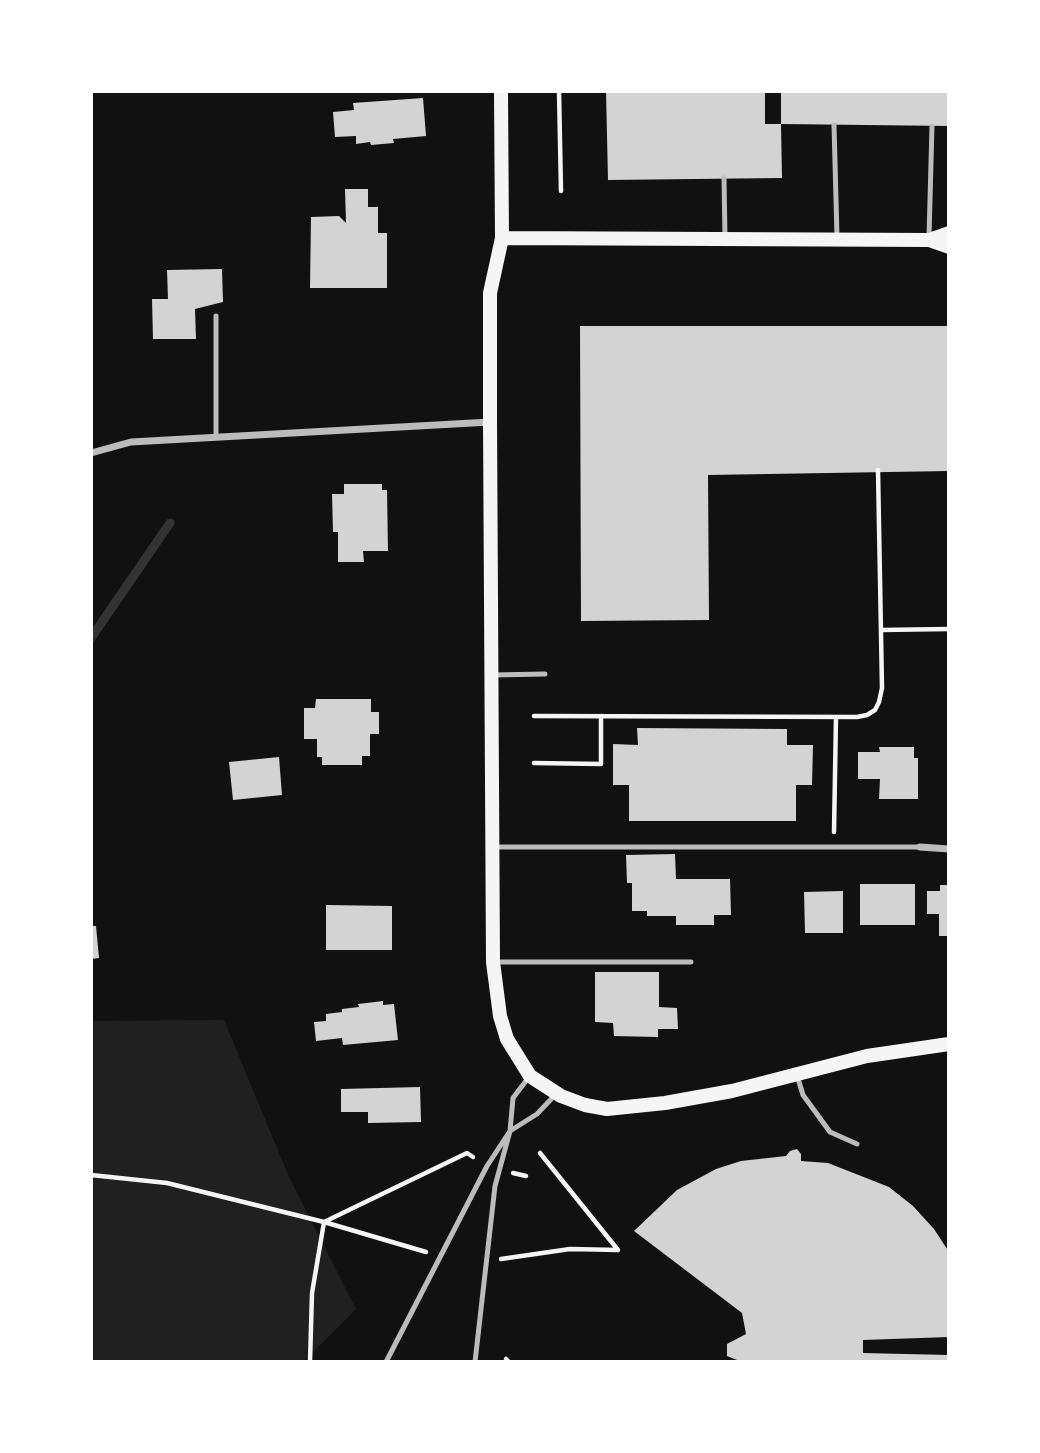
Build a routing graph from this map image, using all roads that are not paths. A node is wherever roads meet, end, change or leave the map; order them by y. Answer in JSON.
{"nodes":[{"id":1,"x":502,"y":91,"type":"edge"},
{"id":2,"x":834,"y":125,"type":"dead end"},
{"id":3,"x":932,"y":126,"type":"dead end"},
{"id":4,"x":724,"y":178,"type":"dead end"},
{"id":5,"x":949,"y":233,"type":"edge"},
{"id":6,"x":502,"y":238,"type":"junction"},
{"id":7,"x":726,"y":239,"type":"junction"},
{"id":8,"x":837,"y":239,"type":"junction"},
{"id":9,"x":929,"y":240,"type":"junction"},
{"id":10,"x":949,"y":247,"type":"edge"},
{"id":11,"x":216,"y":316,"type":"dead end"},
{"id":12,"x":490,"y":422,"type":"junction"},
{"id":13,"x":216,"y":437,"type":"junction"},
{"id":14,"x":91,"y":453,"type":"edge"},
{"id":15,"x":545,"y":674,"type":"dead end"},
{"id":16,"x":492,"y":675,"type":"junction"},
{"id":17,"x":494,"y":847,"type":"junction"},
{"id":18,"x":920,"y":847,"type":"joint"},
{"id":19,"x":949,"y":849,"type":"edge"},
{"id":20,"x":493,"y":962,"type":"junction"},
{"id":21,"x":691,"y":962,"type":"dead end"},
{"id":22,"x":949,"y":1044,"type":"edge"},
{"id":23,"x":797,"y":1075,"type":"junction"},
{"id":24,"x":530,"y":1076,"type":"junction"},
{"id":25,"x":557,"y":1093,"type":"junction"},
{"id":26,"x":510,"y":1131,"type":"junction"},
{"id":27,"x":857,"y":1144,"type":"dead end"},
{"id":28,"x":386,"y":1362,"type":"edge"},
{"id":29,"x":475,"y":1362,"type":"edge"}],
"edges":[{"from":1,"to":6,"type":"main road"},
{"from":2,"to":8,"type":"lane"},
{"from":3,"to":9,"type":"lane"},
{"from":4,"to":7,"type":"lane"},
{"from":5,"to":9,"type":"main road"},
{"from":6,"to":7,"type":"main road"},
{"from":6,"to":12,"type":"main road"},
{"from":7,"to":8,"type":"main road"},
{"from":8,"to":9,"type":"main road"},
{"from":9,"to":10,"type":"main road"},
{"from":11,"to":13,"type":"lane"},
{"from":12,"to":13,"type":"street"},
{"from":12,"to":16,"type":"main road"},
{"from":13,"to":14,"type":"street"},
{"from":15,"to":16,"type":"lane"},
{"from":16,"to":17,"type":"main road"},
{"from":17,"to":18,"type":"lane"},
{"from":17,"to":20,"type":"main road"},
{"from":18,"to":19,"type":"street"},
{"from":20,"to":21,"type":"lane"},
{"from":20,"to":24,"type":"main road"},
{"from":22,"to":23,"type":"main road"},
{"from":23,"to":25,"type":"main road"},
{"from":23,"to":27,"type":"lane"},
{"from":24,"to":25,"type":"main road"},
{"from":24,"to":26,"type":"lane"},
{"from":25,"to":26,"type":"lane"},
{"from":26,"to":28,"type":"lane"},
{"from":26,"to":29,"type":"lane"}]}
